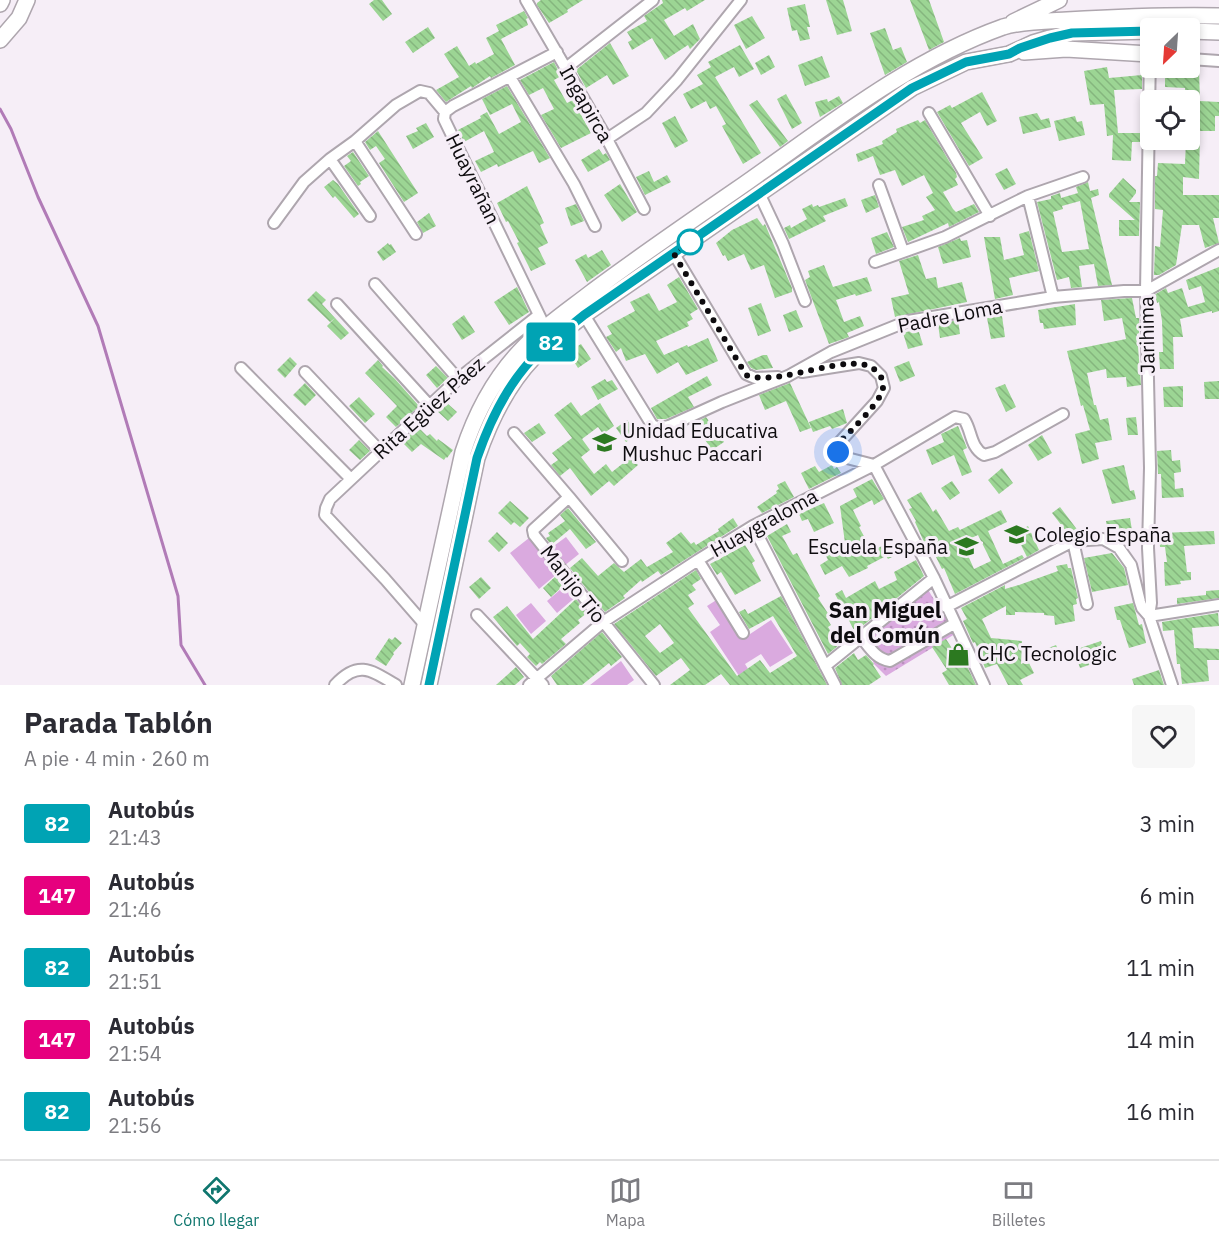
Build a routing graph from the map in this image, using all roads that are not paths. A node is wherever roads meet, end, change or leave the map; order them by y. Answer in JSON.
{"nodes":[{"id":1,"x":27,"y":0,"type":"edge"},
{"id":2,"x":526,"y":0,"type":"edge"},
{"id":3,"x":653,"y":0,"type":"edge"},
{"id":4,"x":741,"y":0,"type":"edge"},
{"id":5,"x":1059,"y":0,"type":"edge"},
{"id":6,"x":1219,"y":16,"type":"edge"},
{"id":7,"x":1006,"y":26,"type":"junction"},
{"id":8,"x":1140,"y":31,"type":"edge"},
{"id":9,"x":1200,"y":31,"type":"edge"},
{"id":10,"x":1219,"y":32,"type":"edge"},
{"id":11,"x":0,"y":40,"type":"edge"},
{"id":12,"x":557,"y":52,"type":"junction"},
{"id":13,"x":1140,"y":53,"type":"edge"},
{"id":14,"x":1009,"y":54,"type":"junction"},
{"id":15,"x":1200,"y":60,"type":"edge"},
{"id":16,"x":1219,"y":61,"type":"edge"},
{"id":17,"x":566,"y":68,"type":"junction"},
{"id":18,"x":510,"y":77,"type":"junction"},
{"id":19,"x":1150,"y":78,"type":"edge"},
{"id":20,"x":445,"y":112,"type":"junction"},
{"id":21,"x":929,"y":113,"type":"dead end"},
{"id":22,"x":607,"y":139,"type":"junction"},
{"id":23,"x":355,"y":141,"type":"junction"},
{"id":24,"x":330,"y":159,"type":"junction"},
{"id":25,"x":1083,"y":177,"type":"dead end"},
{"id":26,"x":879,"y":185,"type":"dead end"},
{"id":27,"x":759,"y":193,"type":"junction"},
{"id":28,"x":1028,"y":196,"type":"junction"},
{"id":29,"x":644,"y":209,"type":"dead end"},
{"id":30,"x":370,"y":216,"type":"dead end"},
{"id":31,"x":990,"y":216,"type":"junction"},
{"id":32,"x":274,"y":223,"type":"dead end"},
{"id":33,"x":595,"y":226,"type":"dead end"},
{"id":34,"x":416,"y":234,"type":"dead end"},
{"id":35,"x":1219,"y":250,"type":"edge"},
{"id":36,"x":903,"y":251,"type":"junction"},
{"id":37,"x":674,"y":254,"type":"junction"},
{"id":38,"x":875,"y":262,"type":"dead end"},
{"id":39,"x":375,"y":284,"type":"dead end"},
{"id":40,"x":1146,"y":291,"type":"junction"},
{"id":41,"x":1053,"y":297,"type":"junction"},
{"id":42,"x":805,"y":301,"type":"dead end"},
{"id":43,"x":337,"y":304,"type":"dead end"},
{"id":44,"x":584,"y":315,"type":"junction"},
{"id":45,"x":542,"y":321,"type":"junction"},
{"id":46,"x":241,"y":368,"type":"dead end"},
{"id":47,"x":305,"y":372,"type":"dead end"},
{"id":48,"x":788,"y":376,"type":"junction"},
{"id":49,"x":458,"y":379,"type":"junction"},
{"id":50,"x":430,"y":406,"type":"junction"},
{"id":51,"x":1062,"y":414,"type":"dead end"},
{"id":52,"x":514,"y":433,"type":"dead end"},
{"id":53,"x":381,"y":452,"type":"junction"},
{"id":54,"x":874,"y":465,"type":"junction"},
{"id":55,"x":351,"y":479,"type":"junction"},
{"id":56,"x":569,"y":497,"type":"junction"},
{"id":57,"x":753,"y":526,"type":"junction"},
{"id":58,"x":1073,"y":541,"type":"junction"},
{"id":59,"x":698,"y":560,"type":"junction"},
{"id":60,"x":622,"y":561,"type":"dead end"},
{"id":61,"x":934,"y":578,"type":"junction"},
{"id":62,"x":1087,"y":604,"type":"dead end"},
{"id":63,"x":1219,"y":605,"type":"edge"},
{"id":64,"x":946,"y":607,"type":"junction"},
{"id":65,"x":477,"y":615,"type":"dead end"},
{"id":66,"x":1149,"y":616,"type":"junction"},
{"id":67,"x":603,"y":622,"type":"junction"},
{"id":68,"x":954,"y":624,"type":"junction"},
{"id":69,"x":426,"y":626,"type":"junction"},
{"id":70,"x":743,"y":633,"type":"dead end"},
{"id":71,"x":861,"y":637,"type":"junction"},
{"id":72,"x":825,"y":666,"type":"junction"},
{"id":73,"x":536,"y":683,"type":"edge"},
{"id":74,"x":335,"y":685,"type":"edge"},
{"id":75,"x":396,"y":685,"type":"edge"},
{"id":76,"x":412,"y":685,"type":"edge"},
{"id":77,"x":429,"y":685,"type":"edge"},
{"id":78,"x":654,"y":685,"type":"edge"},
{"id":79,"x":835,"y":685,"type":"edge"},
{"id":80,"x":984,"y":685,"type":"edge"},
{"id":81,"x":1172,"y":685,"type":"edge"}],
"edges":[{"from":1,"to":11,"type":"highway"},
{"from":2,"to":12,"type":"street","name":"Ingapirca"},
{"from":3,"to":17,"type":"street"},
{"from":4,"to":22,"type":"street"},
{"from":5,"to":7,"type":"highway"},
{"from":6,"to":7,"type":"highway"},
{"from":7,"to":45,"type":"highway"},
{"from":8,"to":14,"type":"highway"},
{"from":9,"to":10,"type":"highway"},
{"from":12,"to":17,"type":"street","name":"Ingapirca"},
{"from":12,"to":18,"type":"street","name":"Huayrañan"},
{"from":13,"to":14,"type":"highway"},
{"from":14,"to":27,"type":"highway"},
{"from":15,"to":16,"type":"street"},
{"from":17,"to":22,"type":"street","name":"Ingapirca"},
{"from":18,"to":20,"type":"street","name":"Huayrañan"},
{"from":18,"to":33,"type":"street"},
{"from":19,"to":40,"type":"street","name":"Jarihima"},
{"from":20,"to":23,"type":"street"},
{"from":20,"to":45,"type":"street","name":"Huayrañan"},
{"from":21,"to":31,"type":"street"},
{"from":22,"to":29,"type":"street","name":"Ingapirca"},
{"from":23,"to":24,"type":"street"},
{"from":23,"to":34,"type":"street"},
{"from":24,"to":30,"type":"street"},
{"from":24,"to":32,"type":"street"},
{"from":25,"to":28,"type":"street"},
{"from":26,"to":36,"type":"street"},
{"from":27,"to":37,"type":"highway"},
{"from":27,"to":42,"type":"street"},
{"from":28,"to":31,"type":"street"},
{"from":28,"to":41,"type":"street"},
{"from":31,"to":36,"type":"street"},
{"from":35,"to":40,"type":"street"},
{"from":36,"to":38,"type":"street"},
{"from":37,"to":44,"type":"highway"},
{"from":37,"to":48,"type":"street"},
{"from":39,"to":49,"type":"street"},
{"from":40,"to":41,"type":"street","name":"Padre Loma"},
{"from":40,"to":66,"type":"street","name":"Jarihima"},
{"from":41,"to":48,"type":"street","name":"Padre Loma"},
{"from":43,"to":50,"type":"street"},
{"from":44,"to":48,"type":"street","name":"Padre Loma"},
{"from":44,"to":77,"type":"highway"},
{"from":45,"to":49,"type":"street","name":"Rita Egüez Páez"},
{"from":45,"to":69,"type":"highway"},
{"from":46,"to":55,"type":"street"},
{"from":47,"to":53,"type":"street"},
{"from":48,"to":54,"type":"street"},
{"from":49,"to":50,"type":"street","name":"Rita Egüez Páez"},
{"from":50,"to":53,"type":"street","name":"Rita Egüez Páez"},
{"from":51,"to":54,"type":"street","name":"Huaygraloma"},
{"from":52,"to":56,"type":"street"},
{"from":53,"to":55,"type":"street","name":"Rita Egüez Páez"},
{"from":54,"to":57,"type":"street","name":"Huaygraloma"},
{"from":54,"to":61,"type":"street"},
{"from":55,"to":69,"type":"street","name":"Rita Egüez Páez"},
{"from":56,"to":60,"type":"street"},
{"from":56,"to":67,"type":"street","name":"Manijo Tio"},
{"from":57,"to":59,"type":"street","name":"Huaygraloma"},
{"from":57,"to":72,"type":"street"},
{"from":58,"to":62,"type":"street"},
{"from":58,"to":64,"type":"street"},
{"from":58,"to":66,"type":"street"},
{"from":59,"to":67,"type":"street","name":"Huaygraloma"},
{"from":59,"to":70,"type":"street"},
{"from":61,"to":64,"type":"street"},
{"from":61,"to":71,"type":"street"},
{"from":63,"to":66,"type":"street"},
{"from":64,"to":68,"type":"street"},
{"from":65,"to":73,"type":"street"},
{"from":66,"to":81,"type":"street"},
{"from":67,"to":73,"type":"street","name":"Huaygraloma"},
{"from":67,"to":78,"type":"street","name":"Manijo Tio"},
{"from":68,"to":71,"type":"street"},
{"from":68,"to":80,"type":"street"},
{"from":69,"to":76,"type":"highway"},
{"from":71,"to":72,"type":"street"},
{"from":72,"to":79,"type":"street"},
{"from":74,"to":75,"type":"street"}]}
